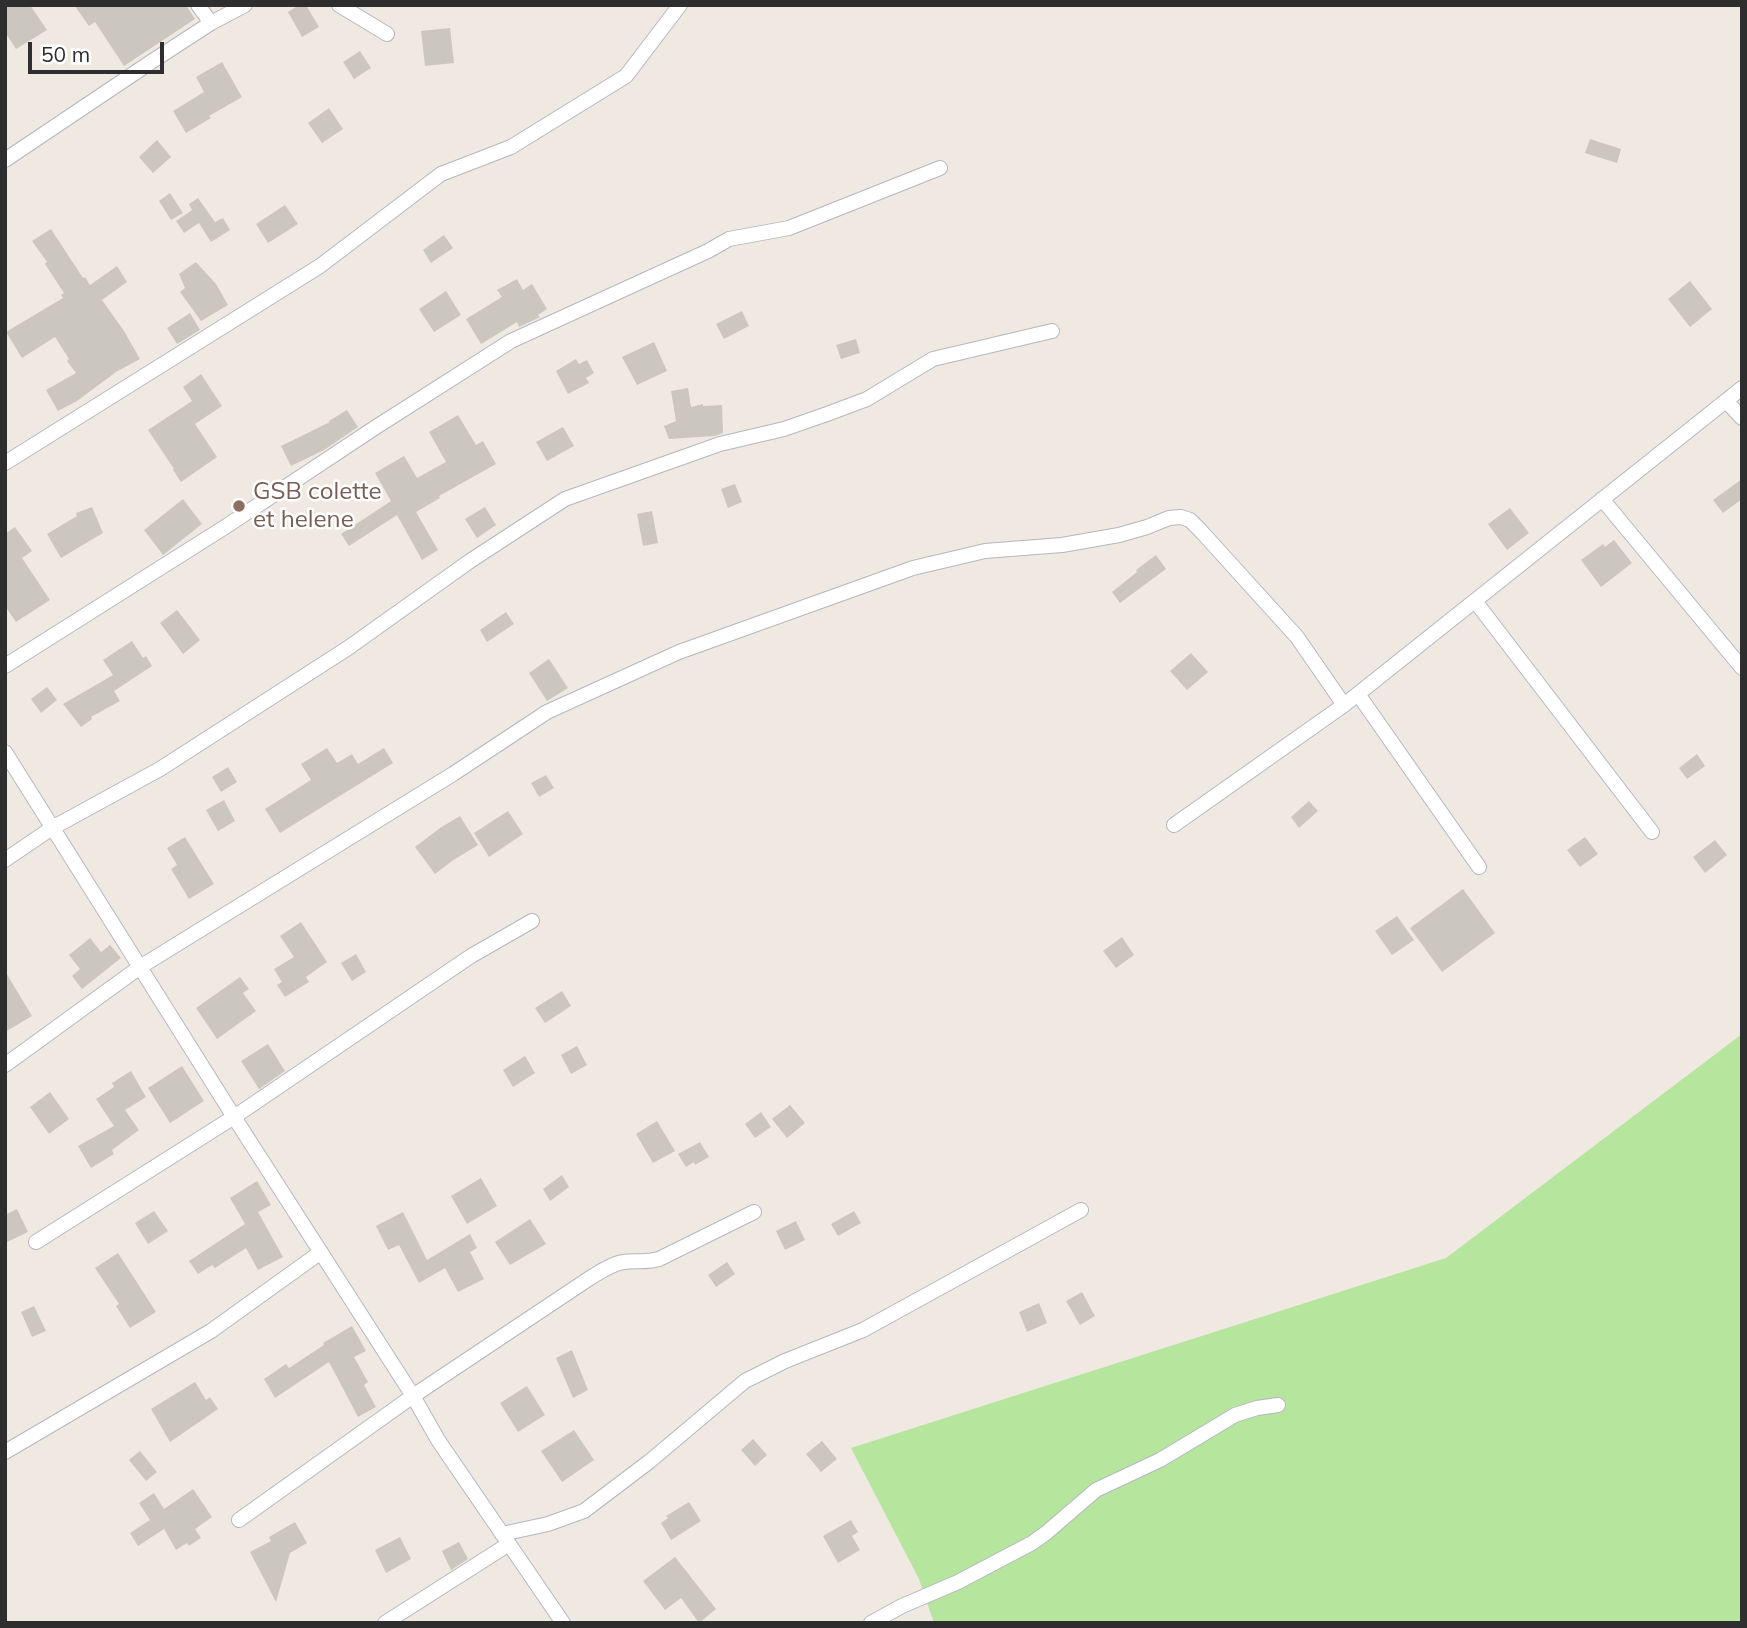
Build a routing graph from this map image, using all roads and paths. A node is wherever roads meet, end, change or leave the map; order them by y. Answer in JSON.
{"nodes":[{"id":1,"x":198,"y":5,"type":"edge"},
{"id":2,"x":245,"y":5,"type":"edge"},
{"id":3,"x":339,"y":5,"type":"edge"},
{"id":4,"x":680,"y":5,"type":"edge"},
{"id":5,"x":211,"y":23,"type":"junction"},
{"id":6,"x":387,"y":34,"type":"dead end"},
{"id":7,"x":5,"y":160,"type":"edge"},
{"id":8,"x":940,"y":169,"type":"dead end"},
{"id":9,"x":1052,"y":331,"type":"dead end"},
{"id":10,"x":1742,"y":388,"type":"edge"},
{"id":11,"x":1727,"y":401,"type":"junction"},
{"id":12,"x":1742,"y":418,"type":"edge"},
{"id":13,"x":5,"y":463,"type":"edge"},
{"id":14,"x":1602,"y":499,"type":"junction"},
{"id":15,"x":1475,"y":601,"type":"junction"},
{"id":16,"x":5,"y":666,"type":"edge"},
{"id":17,"x":1742,"y":668,"type":"edge"},
{"id":18,"x":1358,"y":694,"type":"junction"},
{"id":19,"x":1345,"y":705,"type":"junction"},
{"id":20,"x":5,"y":752,"type":"edge"},
{"id":21,"x":1174,"y":825,"type":"dead end"},
{"id":22,"x":52,"y":828,"type":"junction"},
{"id":23,"x":1652,"y":832,"type":"dead end"},
{"id":24,"x":5,"y":860,"type":"edge"},
{"id":25,"x":1479,"y":867,"type":"dead end"},
{"id":26,"x":532,"y":920,"type":"dead end"},
{"id":27,"x":140,"y":967,"type":"junction"},
{"id":28,"x":5,"y":1065,"type":"edge"},
{"id":29,"x":234,"y":1117,"type":"junction"},
{"id":30,"x":1081,"y":1210,"type":"dead end"},
{"id":31,"x":754,"y":1212,"type":"dead end"},
{"id":32,"x":36,"y":1242,"type":"dead end"},
{"id":33,"x":321,"y":1252,"type":"junction"},
{"id":34,"x":413,"y":1396,"type":"junction"},
{"id":35,"x":1278,"y":1405,"type":"dead end"},
{"id":36,"x":5,"y":1452,"type":"edge"},
{"id":37,"x":239,"y":1520,"type":"dead end"},
{"id":38,"x":506,"y":1539,"type":"junction"},
{"id":39,"x":385,"y":1623,"type":"edge"},
{"id":40,"x":563,"y":1623,"type":"edge"},
{"id":41,"x":871,"y":1623,"type":"edge"}],
"edges":[{"from":1,"to":5,"type":"street"},
{"from":2,"to":5,"type":"street"},
{"from":3,"to":6,"type":"street"},
{"from":4,"to":13,"type":"street"},
{"from":5,"to":7,"type":"street"},
{"from":8,"to":16,"type":"street"},
{"from":9,"to":22,"type":"street"},
{"from":10,"to":11,"type":"street"},
{"from":11,"to":12,"type":"street"},
{"from":11,"to":14,"type":"street"},
{"from":14,"to":15,"type":"street"},
{"from":14,"to":17,"type":"street"},
{"from":15,"to":18,"type":"street"},
{"from":15,"to":23,"type":"street"},
{"from":18,"to":19,"type":"street"},
{"from":18,"to":25,"type":"street"},
{"from":19,"to":21,"type":"street"},
{"from":19,"to":27,"type":"street"},
{"from":20,"to":22,"type":"street"},
{"from":22,"to":24,"type":"street"},
{"from":22,"to":27,"type":"street"},
{"from":26,"to":29,"type":"street"},
{"from":27,"to":28,"type":"street"},
{"from":27,"to":29,"type":"street"},
{"from":29,"to":32,"type":"street"},
{"from":29,"to":33,"type":"street"},
{"from":30,"to":38,"type":"street"},
{"from":31,"to":34,"type":"street"},
{"from":33,"to":34,"type":"street"},
{"from":33,"to":36,"type":"street"},
{"from":34,"to":37,"type":"street"},
{"from":34,"to":38,"type":"street"},
{"from":35,"to":41,"type":"street"},
{"from":38,"to":39,"type":"street"},
{"from":38,"to":40,"type":"street"}]}
